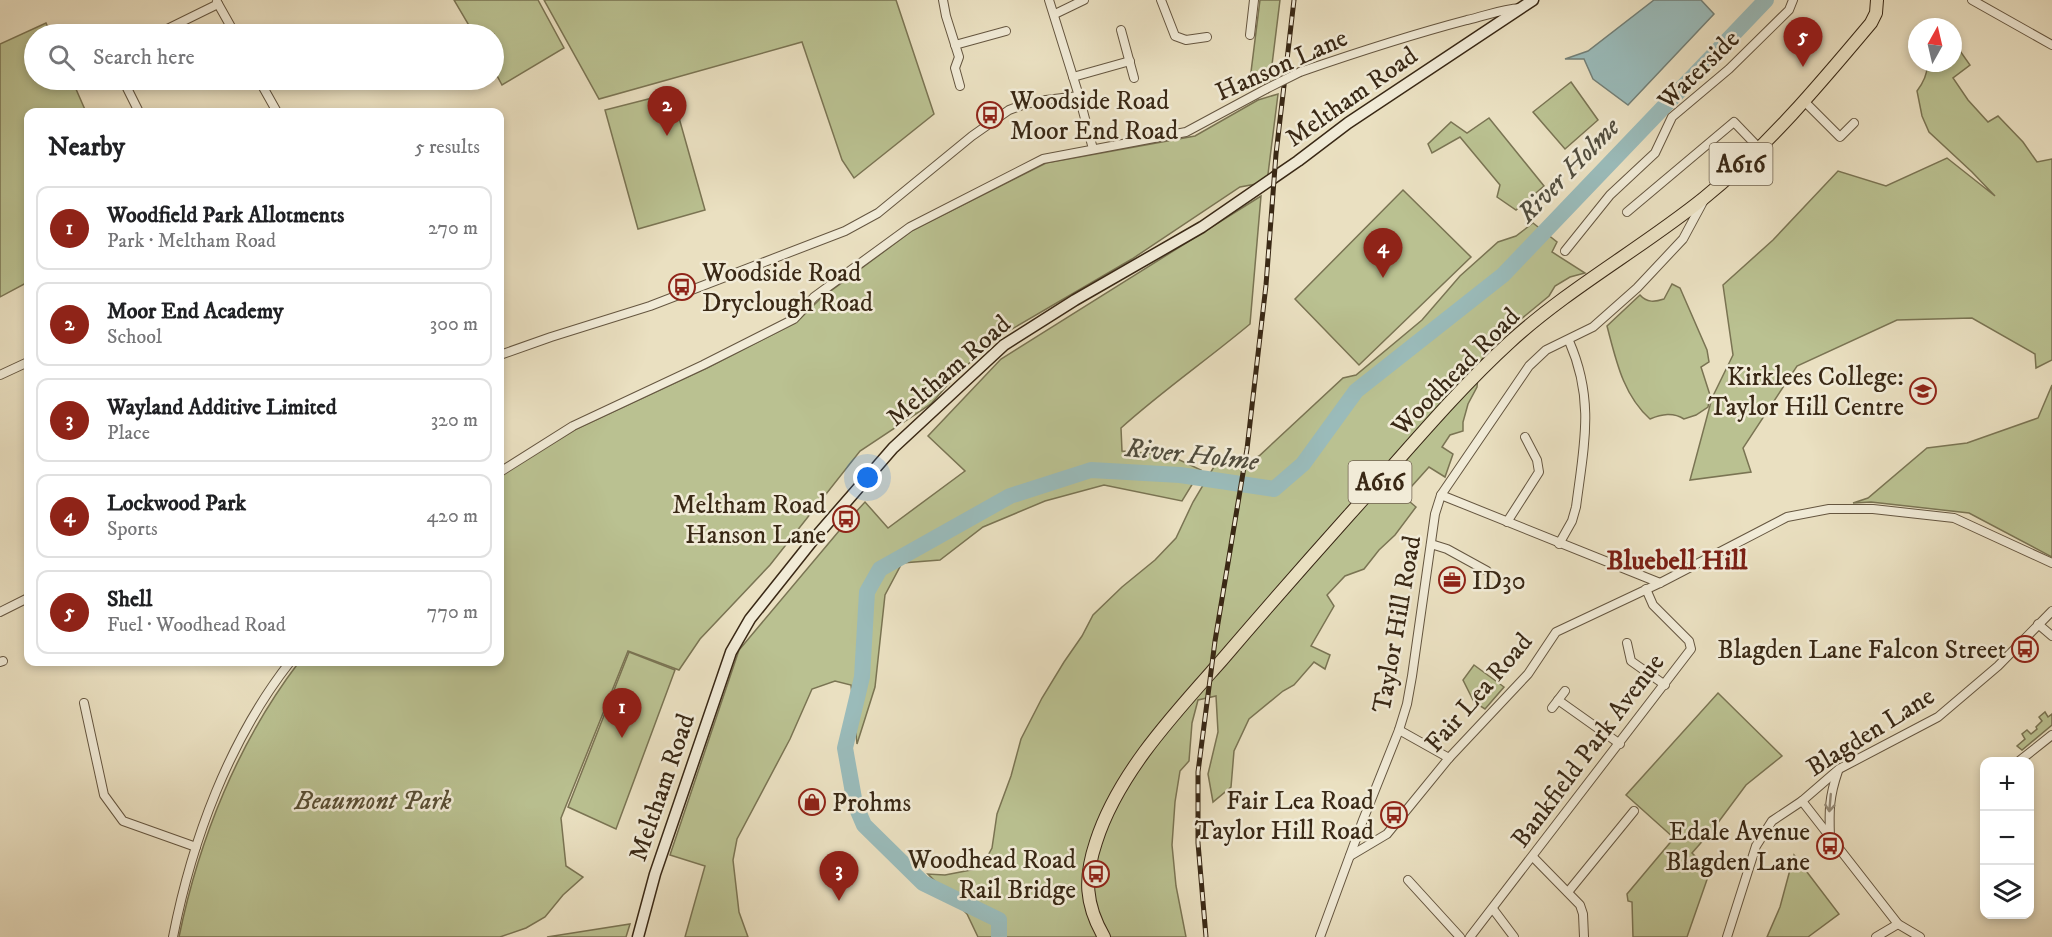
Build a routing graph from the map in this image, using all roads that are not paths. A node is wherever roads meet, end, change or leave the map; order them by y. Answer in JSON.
{"nodes":[{"id":1,"x":943,"y":0,"type":"edge"},
{"id":2,"x":1049,"y":0,"type":"edge"},
{"id":3,"x":1084,"y":0,"type":"edge"},
{"id":4,"x":1161,"y":0,"type":"edge"},
{"id":5,"x":1254,"y":0,"type":"edge"},
{"id":6,"x":1533,"y":0,"type":"edge"},
{"id":7,"x":1793,"y":0,"type":"edge"},
{"id":8,"x":1877,"y":0,"type":"edge"},
{"id":9,"x":1972,"y":0,"type":"edge"},
{"id":10,"x":217,"y":2,"type":"edge"},
{"id":11,"x":1522,"y":7,"type":"junction"},
{"id":12,"x":1054,"y":14,"type":"junction"},
{"id":13,"x":176,"y":24,"type":"edge"},
{"id":14,"x":229,"y":24,"type":"edge"},
{"id":15,"x":1121,"y":30,"type":"dead end"},
{"id":16,"x":1006,"y":31,"type":"dead end"},
{"id":17,"x":1250,"y":35,"type":"dead end"},
{"id":18,"x":1207,"y":37,"type":"dead end"},
{"id":19,"x":2051,"y":42,"type":"edge"},
{"id":20,"x":955,"y":45,"type":"junction"},
{"id":21,"x":1130,"y":61,"type":"junction"},
{"id":22,"x":1073,"y":77,"type":"junction"},
{"id":23,"x":1134,"y":78,"type":"dead end"},
{"id":24,"x":960,"y":86,"type":"dead end"},
{"id":25,"x":128,"y":90,"type":"edge"},
{"id":26,"x":266,"y":90,"type":"edge"},
{"id":27,"x":1079,"y":96,"type":"junction"},
{"id":28,"x":1804,"y":101,"type":"junction"},
{"id":29,"x":137,"y":108,"type":"edge"},
{"id":30,"x":276,"y":108,"type":"edge"},
{"id":31,"x":1854,"y":123,"type":"dead end"},
{"id":32,"x":1759,"y":148,"type":"junction"},
{"id":33,"x":1093,"y":149,"type":"junction"},
{"id":34,"x":1706,"y":196,"type":"junction"},
{"id":35,"x":1627,"y":212,"type":"dead end"},
{"id":36,"x":1565,"y":251,"type":"dead end"},
{"id":37,"x":1569,"y":340,"type":"junction"},
{"id":38,"x":504,"y":354,"type":"edge"},
{"id":39,"x":24,"y":364,"type":"edge"},
{"id":40,"x":0,"y":375,"type":"edge"},
{"id":41,"x":1524,"y":437,"type":"dead end"},
{"id":42,"x":504,"y":469,"type":"edge"},
{"id":43,"x":1441,"y":495,"type":"junction"},
{"id":44,"x":1507,"y":522,"type":"junction"},
{"id":45,"x":1431,"y":544,"type":"junction"},
{"id":46,"x":1559,"y":544,"type":"junction"},
{"id":47,"x":2052,"y":563,"type":"edge"},
{"id":48,"x":1487,"y":572,"type":"dead end"},
{"id":49,"x":1660,"y":584,"type":"junction"},
{"id":50,"x":1646,"y":589,"type":"junction"},
{"id":51,"x":24,"y":600,"type":"edge"},
{"id":52,"x":2052,"y":611,"type":"edge"},
{"id":53,"x":0,"y":612,"type":"edge"},
{"id":54,"x":2038,"y":624,"type":"junction"},
{"id":55,"x":2052,"y":636,"type":"edge"},
{"id":56,"x":1627,"y":643,"type":"dead end"},
{"id":57,"x":287,"y":666,"type":"edge"},
{"id":58,"x":1665,"y":685,"type":"junction"},
{"id":59,"x":1565,"y":691,"type":"dead end"},
{"id":60,"x":1558,"y":700,"type":"junction"},
{"id":61,"x":84,"y":703,"type":"dead end"},
{"id":62,"x":1552,"y":708,"type":"dead end"},
{"id":63,"x":1399,"y":730,"type":"junction"},
{"id":64,"x":2052,"y":735,"type":"edge"},
{"id":65,"x":1620,"y":744,"type":"junction"},
{"id":66,"x":2024,"y":757,"type":"edge"},
{"id":67,"x":1449,"y":758,"type":"junction"},
{"id":68,"x":1839,"y":770,"type":"junction"},
{"id":69,"x":1802,"y":801,"type":"junction"},
{"id":70,"x":1634,"y":812,"type":"dead end"},
{"id":71,"x":1830,"y":838,"type":"junction"},
{"id":72,"x":196,"y":847,"type":"junction"},
{"id":73,"x":1350,"y":856,"type":"junction"},
{"id":74,"x":1533,"y":857,"type":"junction"},
{"id":75,"x":1408,"y":880,"type":"dead end"},
{"id":76,"x":1568,"y":892,"type":"junction"},
{"id":77,"x":1493,"y":909,"type":"junction"},
{"id":78,"x":1898,"y":924,"type":"junction"},
{"id":79,"x":173,"y":937,"type":"edge"},
{"id":80,"x":638,"y":937,"type":"edge"},
{"id":81,"x":1104,"y":937,"type":"edge"},
{"id":82,"x":1320,"y":937,"type":"edge"},
{"id":83,"x":1460,"y":937,"type":"edge"},
{"id":84,"x":1470,"y":937,"type":"edge"},
{"id":85,"x":1514,"y":937,"type":"edge"},
{"id":86,"x":1584,"y":937,"type":"edge"},
{"id":87,"x":1727,"y":937,"type":"edge"},
{"id":88,"x":1876,"y":937,"type":"edge"},
{"id":89,"x":1920,"y":937,"type":"edge"}],
"edges":[{"from":1,"to":20,"type":"street"},
{"from":2,"to":12,"type":"street"},
{"from":3,"to":12,"type":"street"},
{"from":4,"to":18,"type":"street"},
{"from":5,"to":17,"type":"street"},
{"from":6,"to":11,"type":"main road","name":"Meltham Road"},
{"from":7,"to":36,"type":"street","name":"Waterside"},
{"from":8,"to":28,"type":"main road","name":"Woodhead Road","number":"A616"},
{"from":9,"to":19,"type":"street"},
{"from":10,"to":13,"type":"street"},
{"from":10,"to":14,"type":"street"},
{"from":11,"to":33,"type":"street","name":"Hanson Lane","bridge":true},
{"from":11,"to":80,"type":"main road","name":"Meltham Road"},
{"from":12,"to":22,"type":"street"},
{"from":15,"to":21,"type":"street"},
{"from":16,"to":20,"type":"street"},
{"from":20,"to":24,"type":"street"},
{"from":21,"to":22,"type":"street"},
{"from":21,"to":23,"type":"street"},
{"from":22,"to":27,"type":"street"},
{"from":25,"to":29,"type":"street"},
{"from":26,"to":30,"type":"street"},
{"from":27,"to":33,"type":"street"},
{"from":27,"to":38,"type":"street"},
{"from":28,"to":31,"type":"street"},
{"from":28,"to":32,"type":"main road","name":"Woodhead Road","number":"A616"},
{"from":32,"to":34,"type":"main road","name":"Woodhead Road","number":"A616"},
{"from":32,"to":35,"type":"street"},
{"from":33,"to":42,"type":"street","name":"Hanson Lane"},
{"from":34,"to":37,"type":"street","name":"Taylor Hill Road"},
{"from":34,"to":81,"type":"main road","name":"Woodhead Road","number":"A616"},
{"from":37,"to":43,"type":"street","name":"Taylor Hill Road"},
{"from":37,"to":46,"type":"street"},
{"from":39,"to":40,"type":"street"},
{"from":41,"to":44,"type":"street"},
{"from":43,"to":44,"type":"street"},
{"from":43,"to":45,"type":"street","name":"Taylor Hill Road"},
{"from":44,"to":46,"type":"street"},
{"from":45,"to":48,"type":"street"},
{"from":45,"to":63,"type":"street","name":"Taylor Hill Road"},
{"from":46,"to":49,"type":"street"},
{"from":47,"to":49,"type":"street","name":"Fair Lea Road"},
{"from":49,"to":50,"type":"street","name":"Fair Lea Road"},
{"from":50,"to":58,"type":"street","name":"Bankfield Park Avenue"},
{"from":50,"to":67,"type":"street","name":"Fair Lea Road"},
{"from":51,"to":53,"type":"street"},
{"from":52,"to":54,"type":"street","name":"Blagden Lane"},
{"from":54,"to":55,"type":"street"},
{"from":54,"to":68,"type":"street","name":"Blagden Lane"},
{"from":56,"to":58,"type":"street"},
{"from":57,"to":72,"type":"street"},
{"from":58,"to":65,"type":"street","name":"Bankfield Park Avenue"},
{"from":59,"to":60,"type":"street"},
{"from":60,"to":62,"type":"street"},
{"from":60,"to":65,"type":"street"},
{"from":61,"to":72,"type":"street"},
{"from":63,"to":67,"type":"street"},
{"from":63,"to":73,"type":"street","name":"Taylor Hill Road"},
{"from":64,"to":66,"type":"street"},
{"from":65,"to":74,"type":"street","name":"Bankfield Park Avenue"},
{"from":67,"to":73,"type":"street","name":"Fair Lea Road"},
{"from":68,"to":69,"type":"street","name":"Blagden Lane"},
{"from":68,"to":71,"type":"street","one_way":true},
{"from":69,"to":71,"type":"street"},
{"from":69,"to":87,"type":"street","name":"Blagden Lane"},
{"from":70,"to":76,"type":"street"},
{"from":71,"to":78,"type":"street"},
{"from":72,"to":79,"type":"street"},
{"from":73,"to":82,"type":"street","name":"Taylor Hill Road"},
{"from":74,"to":76,"type":"street"},
{"from":74,"to":77,"type":"street","name":"Bankfield Park Avenue"},
{"from":75,"to":83,"type":"street"},
{"from":76,"to":86,"type":"street"},
{"from":77,"to":84,"type":"street","name":"Bankfield Park Avenue"},
{"from":77,"to":85,"type":"street"},
{"from":78,"to":88,"type":"street"},
{"from":78,"to":89,"type":"street"}]}
